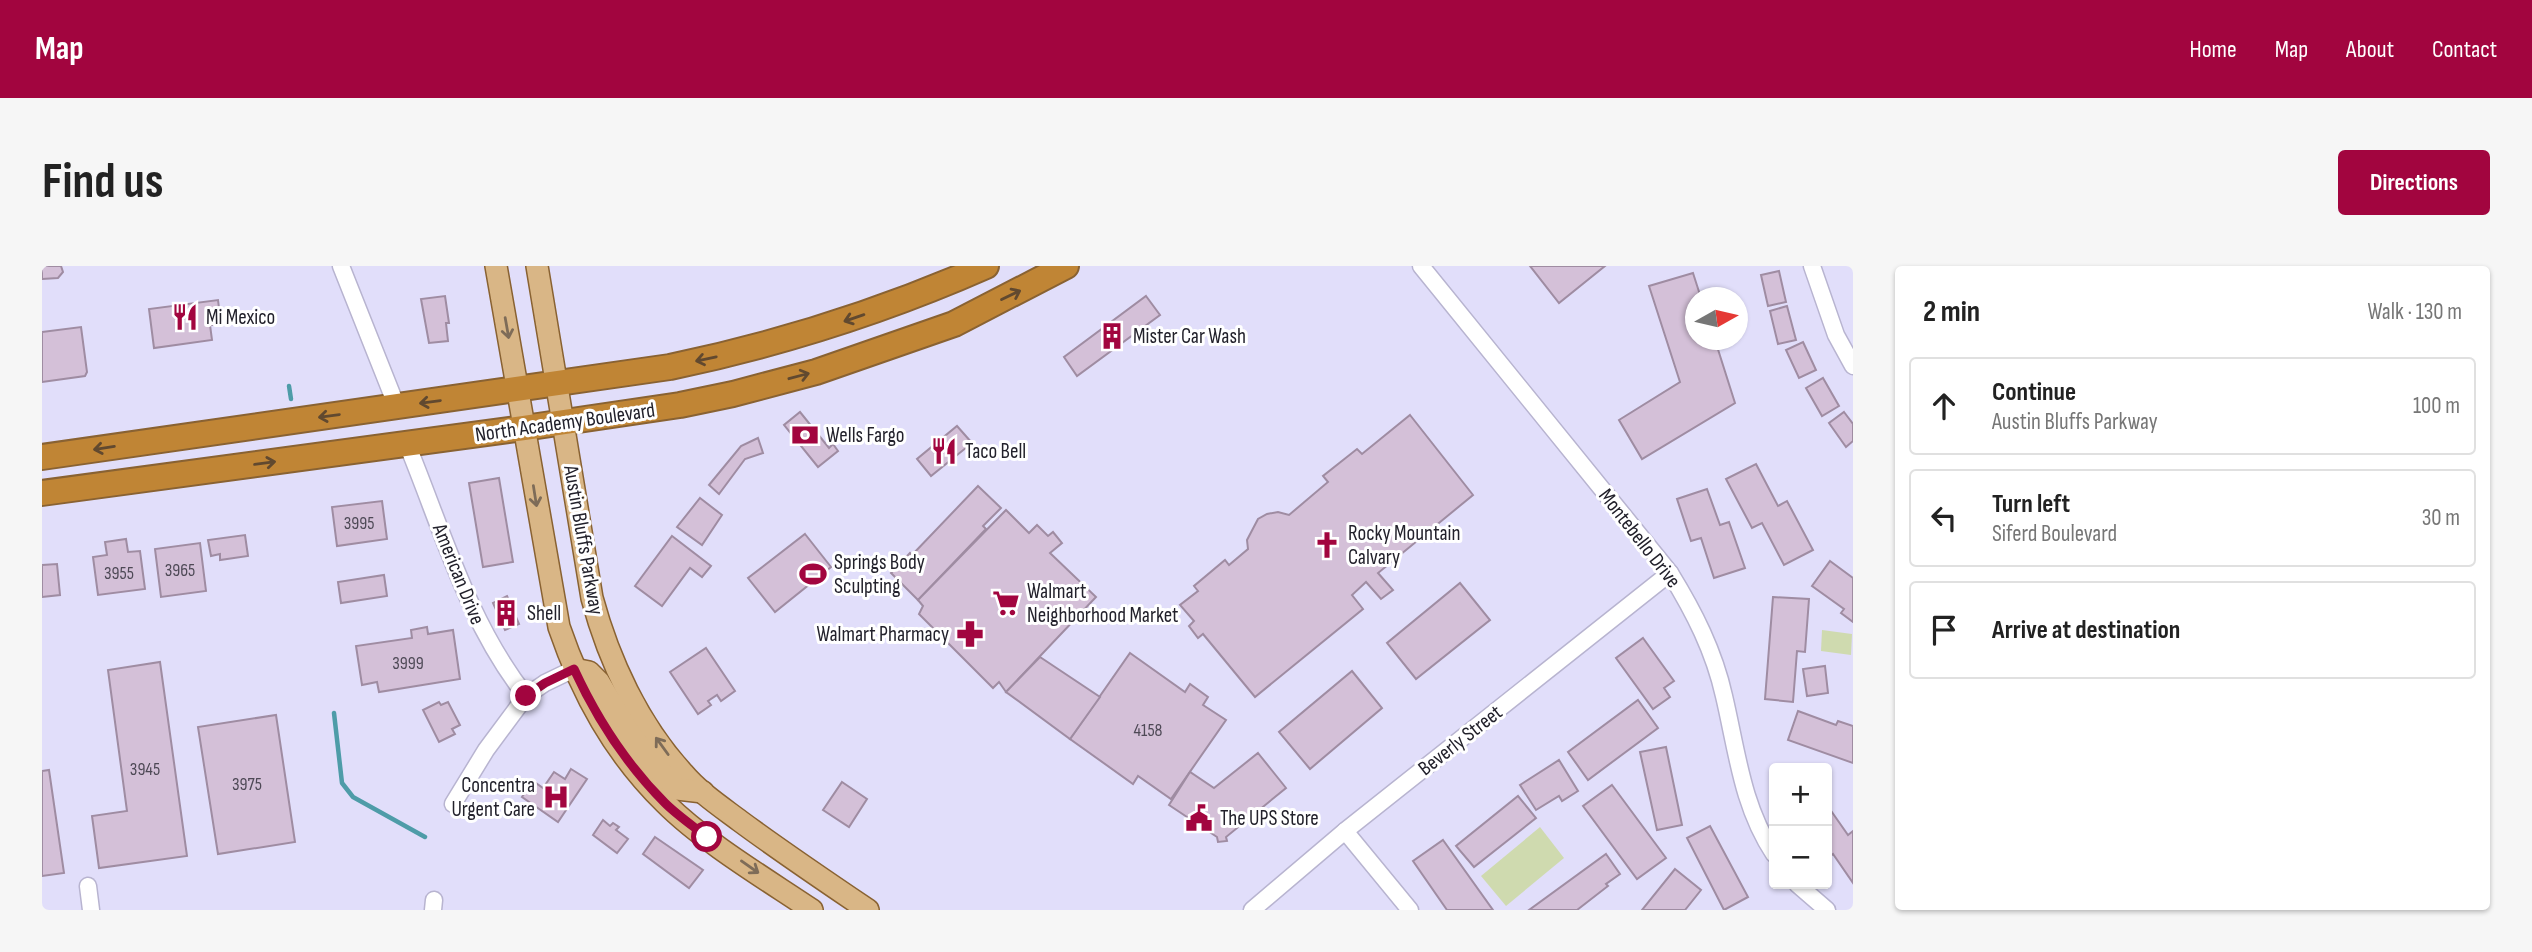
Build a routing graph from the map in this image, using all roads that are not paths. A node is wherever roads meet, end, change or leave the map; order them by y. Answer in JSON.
{"nodes":[{"id":1,"x":341,"y":266,"type":"edge"},
{"id":2,"x":496,"y":266,"type":"edge"},
{"id":3,"x":537,"y":266,"type":"edge"},
{"id":4,"x":986,"y":266,"type":"edge"},
{"id":5,"x":1066,"y":266,"type":"edge"},
{"id":6,"x":1421,"y":266,"type":"edge"},
{"id":7,"x":1817,"y":267,"type":"edge"},
{"id":8,"x":1853,"y":366,"type":"edge"},
{"id":9,"x":558,"y":384,"type":"junction"},
{"id":10,"x":517,"y":390,"type":"junction"},
{"id":11,"x":397,"y":407,"type":"junction"},
{"id":12,"x":564,"y":422,"type":"junction"},
{"id":13,"x":524,"y":428,"type":"junction"},
{"id":14,"x":407,"y":444,"type":"junction"},
{"id":15,"x":42,"y":457,"type":"edge"},
{"id":16,"x":42,"y":493,"type":"edge"},
{"id":17,"x":1670,"y":573,"type":"junction"},
{"id":18,"x":574,"y":669,"type":"junction"},
{"id":19,"x":526,"y":696,"type":"junction"},
{"id":20,"x":703,"y":792,"type":"junction"},
{"id":21,"x":453,"y":804,"type":"dead end"},
{"id":22,"x":1345,"y":831,"type":"junction"},
{"id":23,"x":1769,"y":845,"type":"edge"},
{"id":24,"x":88,"y":886,"type":"dead end"},
{"id":25,"x":1803,"y":889,"type":"edge"},
{"id":26,"x":91,"y":910,"type":"edge"},
{"id":27,"x":812,"y":910,"type":"edge"},
{"id":28,"x":868,"y":910,"type":"edge"},
{"id":29,"x":1252,"y":910,"type":"edge"},
{"id":30,"x":1410,"y":910,"type":"edge"},
{"id":31,"x":1826,"y":910,"type":"edge"}],
"edges":[{"from":1,"to":11,"type":"street"},
{"from":2,"to":10,"type":"main road","name":"Austin Bluffs Parkway","one_way":true},
{"from":3,"to":9,"type":"main road","name":"Austin Bluffs Parkway"},
{"from":4,"to":9,"type":"highway","name":"North Academy Boulevard","one_way":true},
{"from":12,"to":5,"type":"highway","name":"North Academy Boulevard","one_way":true},
{"from":6,"to":17,"type":"street","name":"Montebello Drive"},
{"from":7,"to":8,"type":"street"},
{"from":9,"to":10,"type":"highway","name":"North Academy Boulevard"},
{"from":9,"to":12,"type":"main road","name":"Austin Bluffs Parkway"},
{"from":10,"to":11,"type":"highway","name":"North Academy Boulevard","one_way":true},
{"from":10,"to":13,"type":"main road","name":"Austin Bluffs Parkway"},
{"from":11,"to":15,"type":"highway","name":"North Academy Boulevard","one_way":true},
{"from":12,"to":13,"type":"highway","name":"North Academy Boulevard"},
{"from":20,"to":12,"type":"main road","name":"Austin Bluffs Parkway","one_way":true},
{"from":13,"to":14,"type":"highway","name":"North Academy Boulevard"},
{"from":13,"to":18,"type":"main road","name":"Austin Bluffs Parkway","one_way":true},
{"from":16,"to":14,"type":"highway","name":"North Academy Boulevard","one_way":true},
{"from":14,"to":19,"type":"street","name":"American Drive"},
{"from":17,"to":22,"type":"street","name":"Beverly Street"},
{"from":17,"to":23,"type":"street","name":"Montebello Drive"},
{"from":18,"to":19,"type":"street"},
{"from":18,"to":20,"type":"main road"},
{"from":18,"to":27,"type":"main road","name":"Austin Bluffs Parkway","one_way":true},
{"from":19,"to":21,"type":"street"},
{"from":20,"to":28,"type":"main road","name":"Austin Bluffs Parkway"},
{"from":22,"to":29,"type":"street","name":"Beverly Street"},
{"from":22,"to":30,"type":"street"},
{"from":24,"to":26,"type":"street"},
{"from":25,"to":31,"type":"street"}]}
